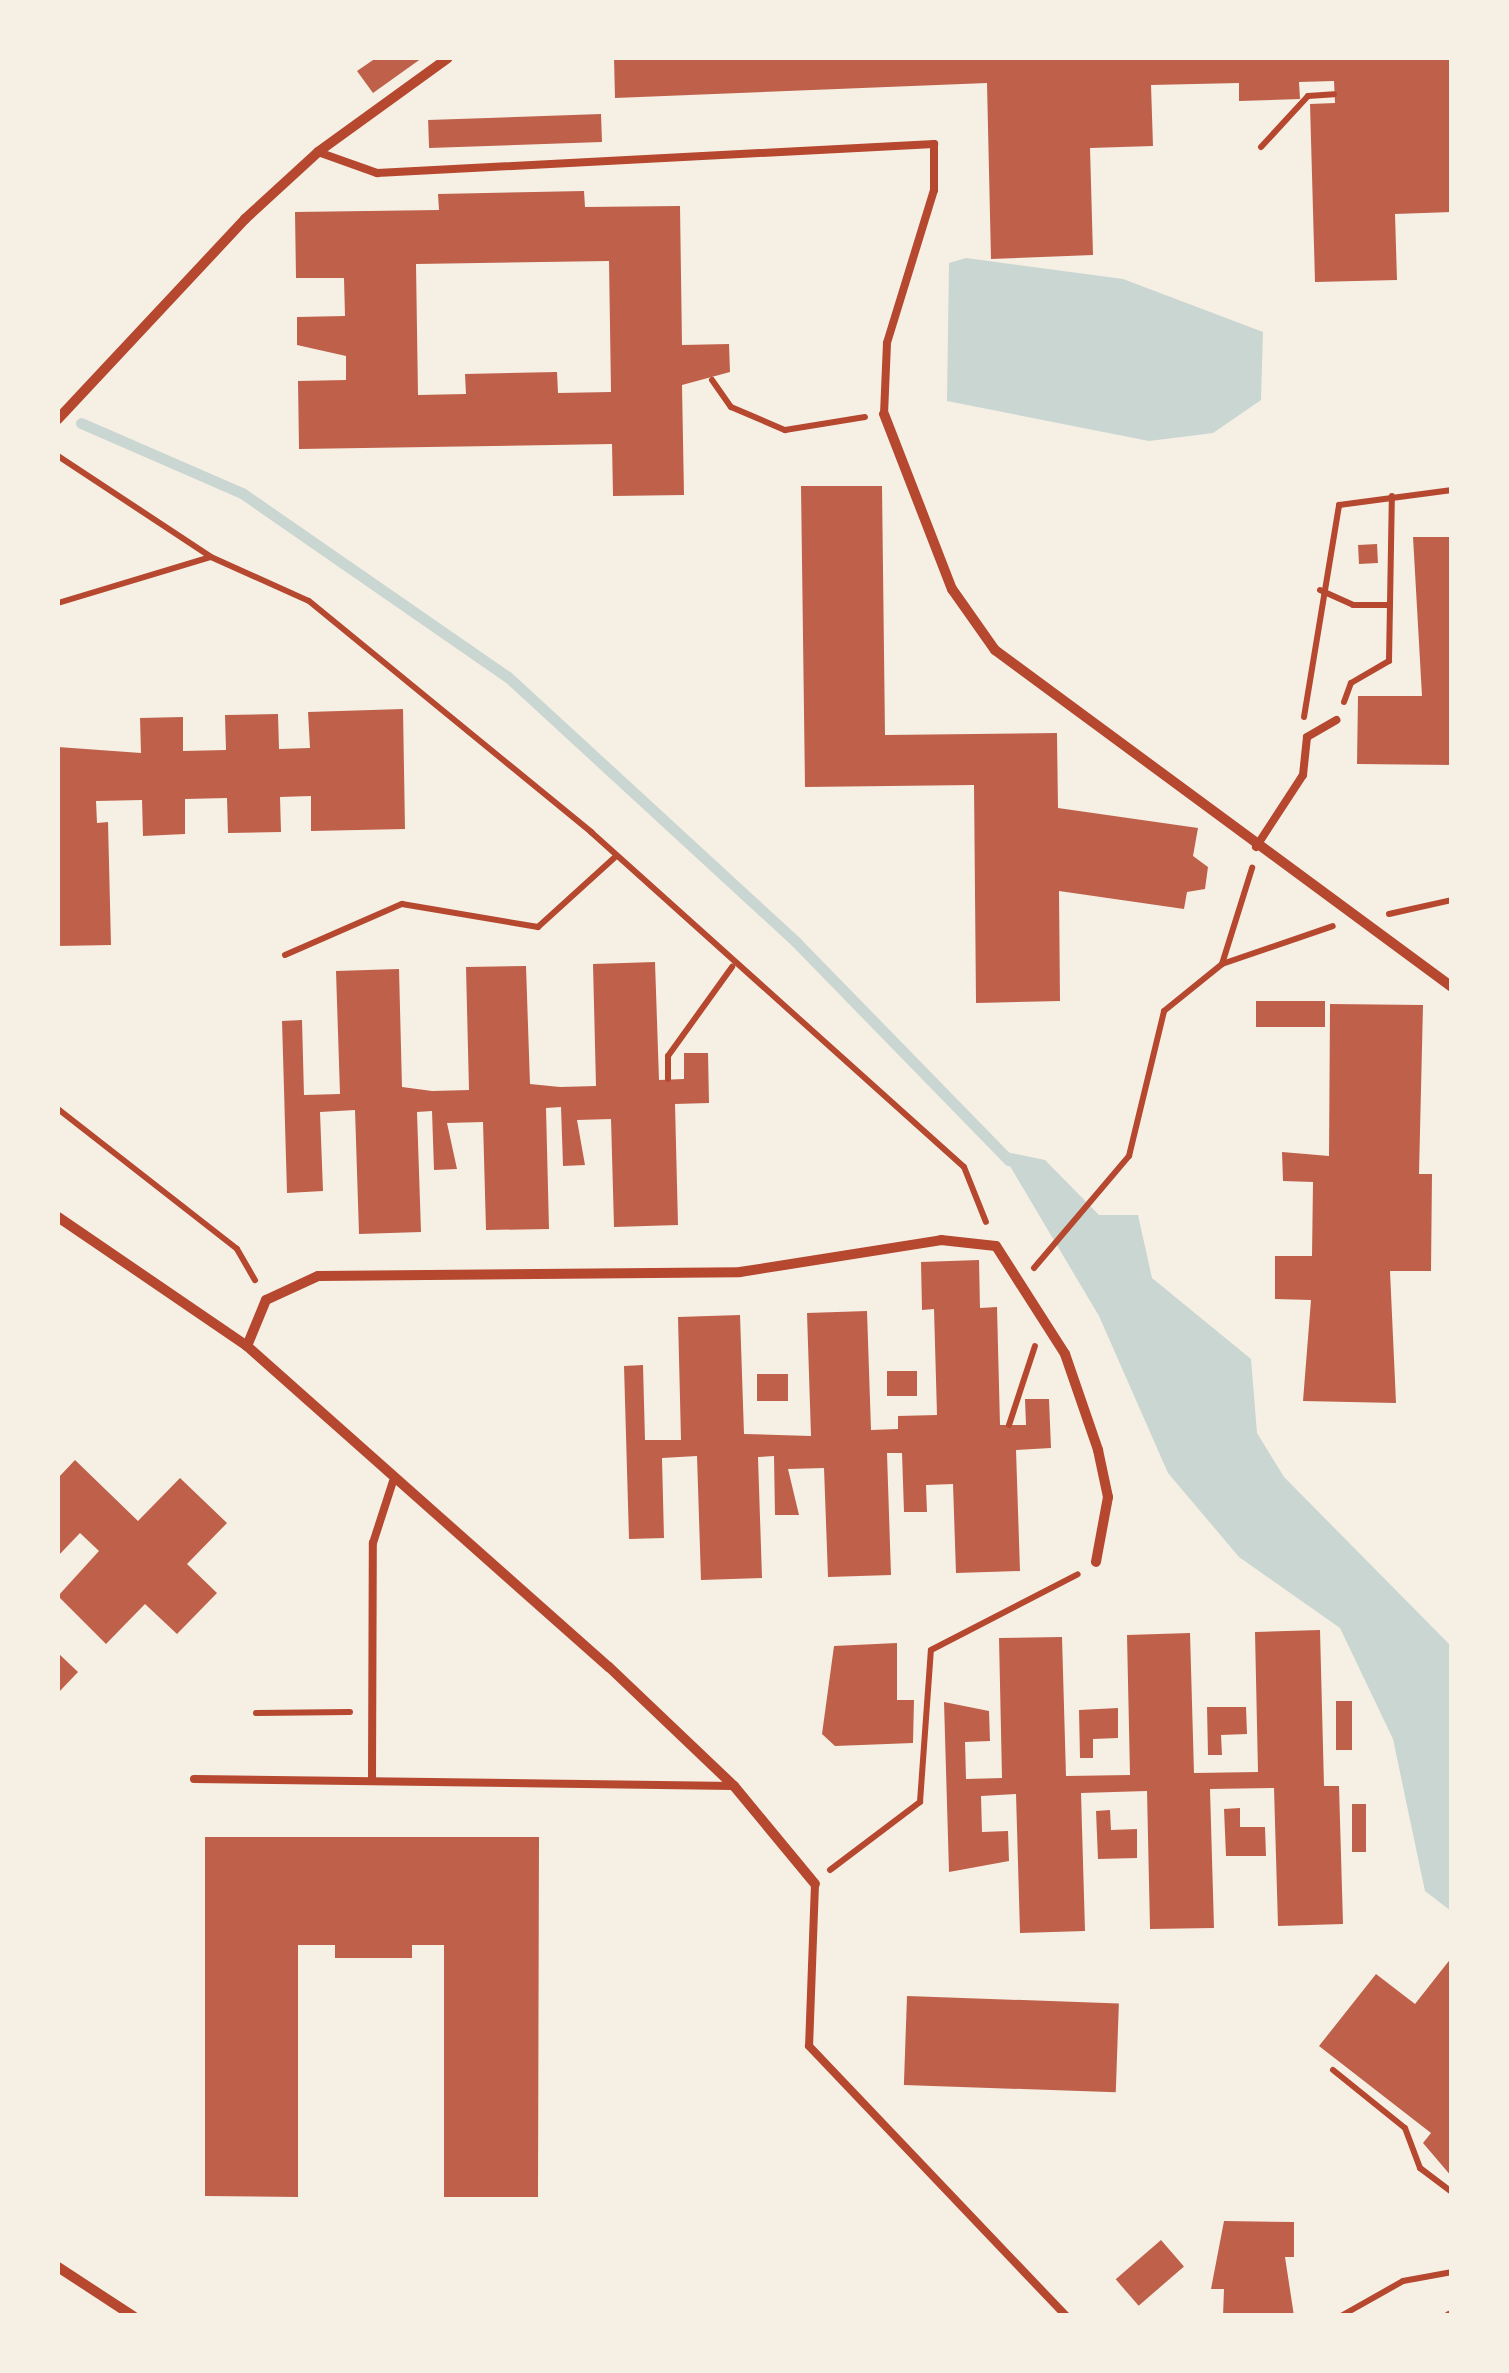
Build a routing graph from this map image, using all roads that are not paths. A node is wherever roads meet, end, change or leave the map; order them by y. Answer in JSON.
{"nodes":[{"id":1,"x":448,"y":58,"type":"edge"},
{"id":2,"x":318,"y":152,"type":"junction"},
{"id":3,"x":884,"y":414,"type":"joint"},
{"id":4,"x":58,"y":419,"type":"edge"},
{"id":5,"x":1337,"y":720,"type":"road end"},
{"id":6,"x":1256,"y":847,"type":"junction"},
{"id":7,"x":1452,"y":987,"type":"edge"},
{"id":8,"x":58,"y":1218,"type":"edge"},
{"id":9,"x":247,"y":1346,"type":"junction"},
{"id":10,"x":392,"y":1481,"type":"junction"},
{"id":11,"x":1096,"y":1562,"type":"road end"},
{"id":12,"x":194,"y":1779,"type":"dead end"},
{"id":13,"x":372,"y":1780,"type":"junction"},
{"id":14,"x":734,"y":1786,"type":"junction"},
{"id":15,"x":815,"y":1884,"type":"joint"},
{"id":16,"x":58,"y":2267,"type":"edge"},
{"id":17,"x":133,"y":2316,"type":"edge"},
{"id":18,"x":1066,"y":2316,"type":"edge"}],
"edges":[{"from":1,"to":2,"type":"street"},
{"from":2,"to":3,"type":"lane"},
{"from":2,"to":4,"type":"street"},
{"from":3,"to":6,"type":"street"},
{"from":5,"to":6,"type":"lane"},
{"from":6,"to":7,"type":"street"},
{"from":8,"to":9,"type":"street"},
{"from":9,"to":10,"type":"street"},
{"from":9,"to":11,"type":"street"},
{"from":10,"to":13,"type":"lane"},
{"from":10,"to":14,"type":"street"},
{"from":12,"to":13,"type":"lane"},
{"from":13,"to":14,"type":"lane"},
{"from":14,"to":15,"type":"street"},
{"from":15,"to":18,"type":"lane"},
{"from":16,"to":17,"type":"street"}]}
